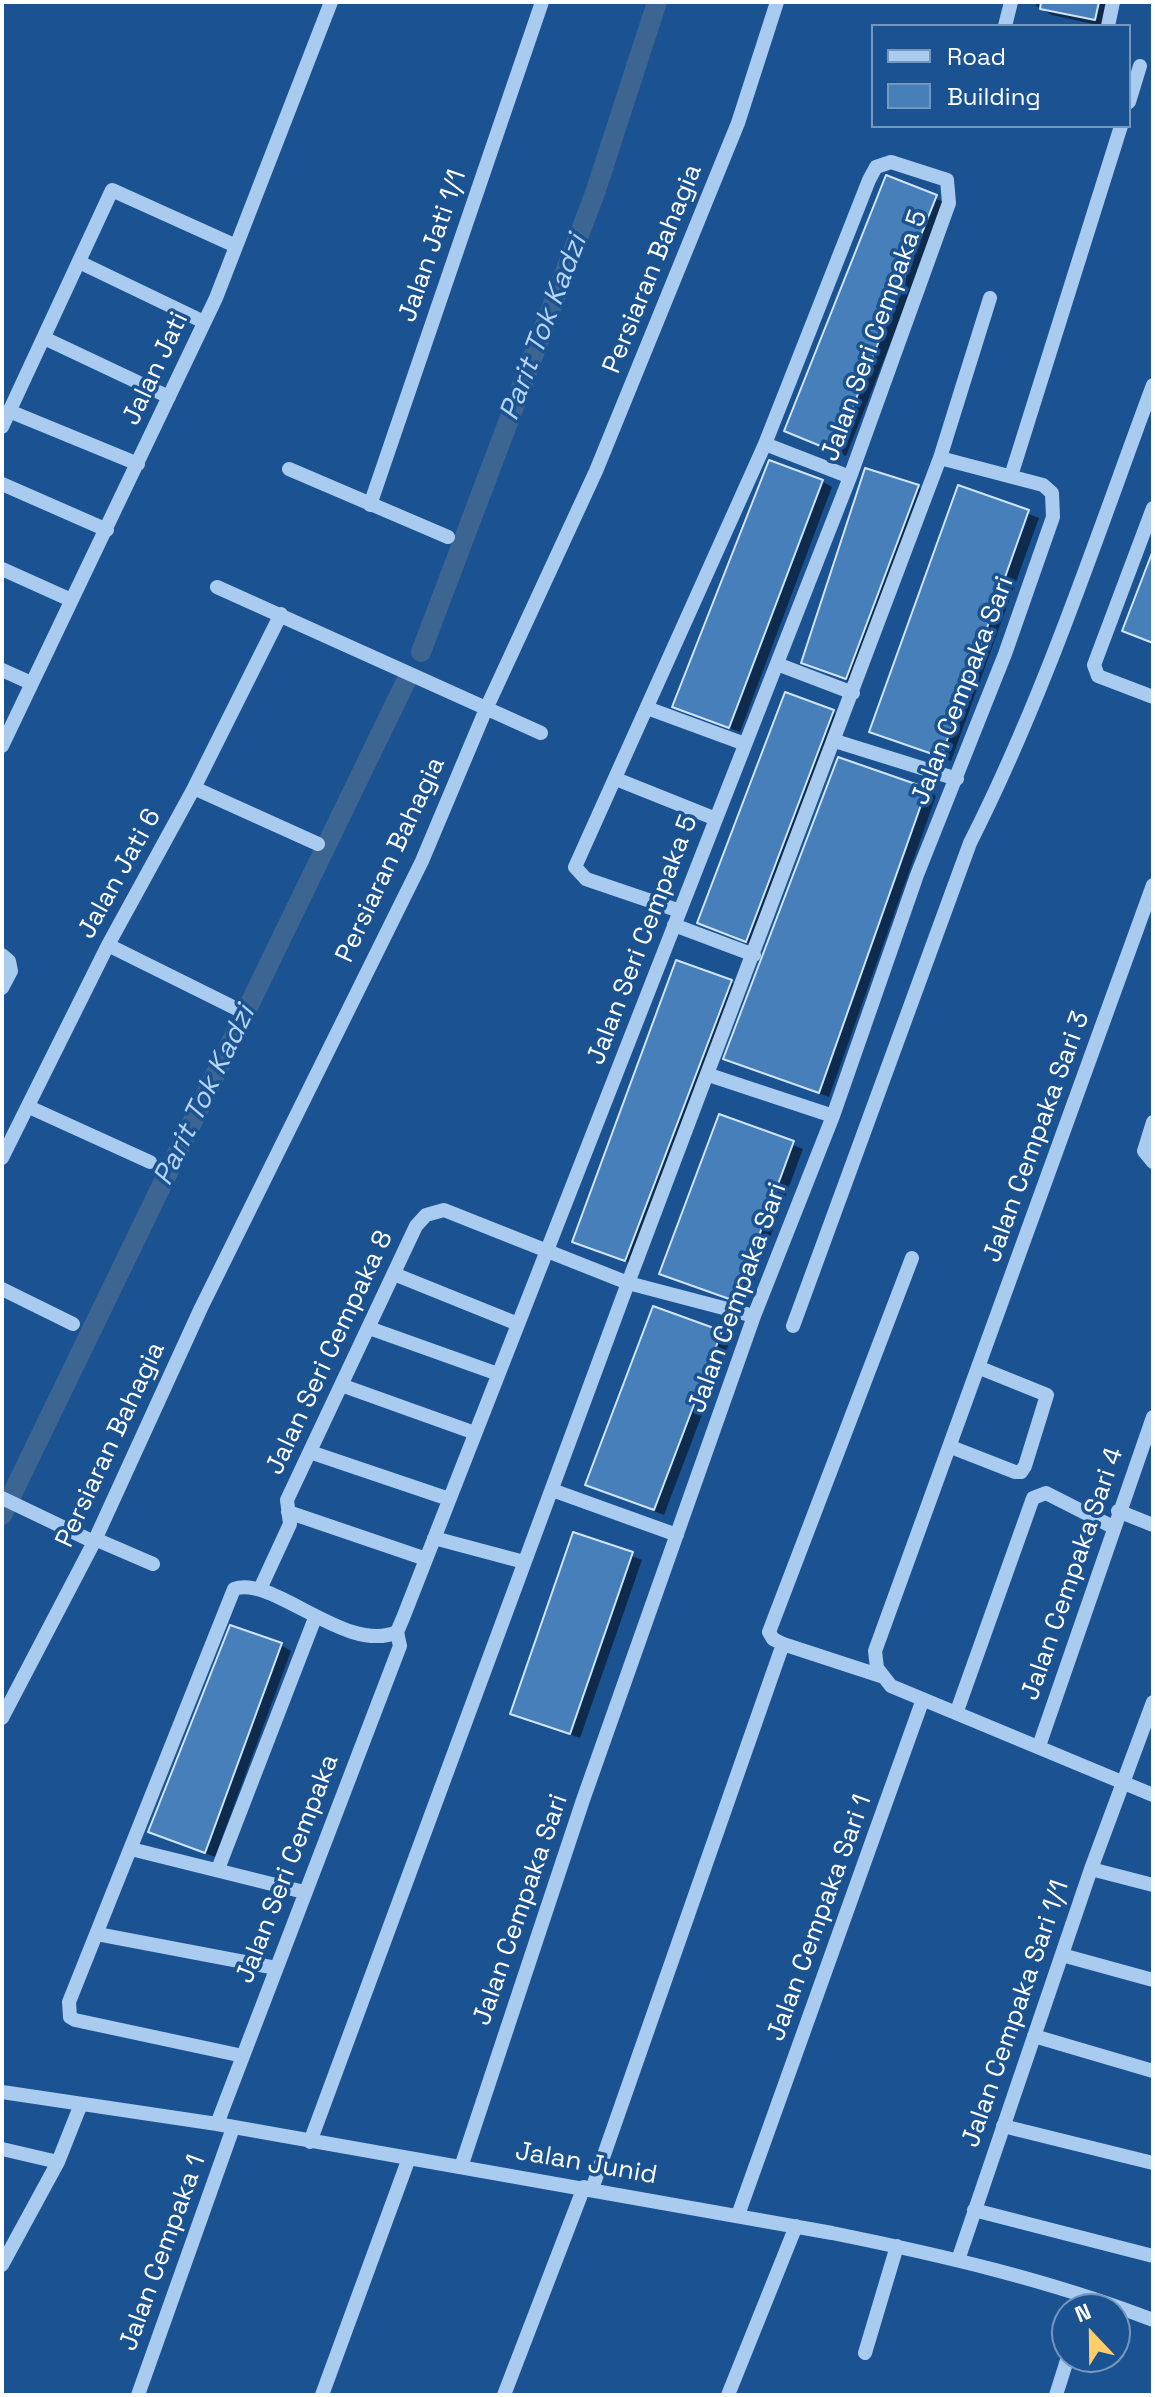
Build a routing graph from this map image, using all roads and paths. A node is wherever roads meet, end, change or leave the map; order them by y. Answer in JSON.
{"nodes":[{"id":1,"x":331,"y":2,"type":"edge"},
{"id":2,"x":542,"y":2,"type":"edge"},
{"id":3,"x":777,"y":2,"type":"edge"},
{"id":4,"x":1011,"y":2,"type":"edge"},
{"id":5,"x":1113,"y":2,"type":"edge"},
{"id":6,"x":1006,"y":24,"type":"edge"},
{"id":7,"x":1108,"y":24,"type":"edge"},
{"id":8,"x":1140,"y":66,"type":"dead end"},
{"id":9,"x":1131,"y":95,"type":"edge"},
{"id":10,"x":1120,"y":128,"type":"edge"},
{"id":11,"x":236,"y":246,"type":"junction"},
{"id":12,"x":79,"y":262,"type":"junction"},
{"id":13,"x":990,"y":298,"type":"dead end"},
{"id":14,"x":204,"y":322,"type":"junction"},
{"id":15,"x":44,"y":338,"type":"junction"},
{"id":16,"x":1153,"y":385,"type":"edge"},
{"id":17,"x":169,"y":397,"type":"junction"},
{"id":18,"x":9,"y":411,"type":"junction"},
{"id":19,"x":2,"y":427,"type":"edge"},
{"id":20,"x":765,"y":444,"type":"junction"},
{"id":21,"x":940,"y":458,"type":"junction"},
{"id":22,"x":138,"y":464,"type":"junction"},
{"id":23,"x":289,"y":469,"type":"dead end"},
{"id":24,"x":1011,"y":476,"type":"junction"},
{"id":25,"x":850,"y":477,"type":"junction"},
{"id":26,"x":2,"y":484,"type":"edge"},
{"id":27,"x":370,"y":505,"type":"junction"},
{"id":28,"x":1153,"y":508,"type":"edge"},
{"id":29,"x":107,"y":530,"type":"junction"},
{"id":30,"x":448,"y":537,"type":"dead end"},
{"id":31,"x":2,"y":569,"type":"edge"},
{"id":32,"x":217,"y":587,"type":"dead end"},
{"id":33,"x":71,"y":600,"type":"junction"},
{"id":34,"x":281,"y":614,"type":"junction"},
{"id":35,"x":777,"y":664,"type":"junction"},
{"id":36,"x":2,"y":670,"type":"edge"},
{"id":37,"x":31,"y":683,"type":"junction"},
{"id":38,"x":853,"y":693,"type":"junction"},
{"id":39,"x":1153,"y":697,"type":"edge"},
{"id":40,"x":647,"y":708,"type":"junction"},
{"id":41,"x":486,"y":709,"type":"junction"},
{"id":42,"x":541,"y":733,"type":"dead end"},
{"id":43,"x":835,"y":741,"type":"junction"},
{"id":44,"x":745,"y":744,"type":"junction"},
{"id":45,"x":2,"y":746,"type":"edge"},
{"id":46,"x":616,"y":779,"type":"junction"},
{"id":47,"x":957,"y":779,"type":"junction"},
{"id":48,"x":194,"y":788,"type":"junction"},
{"id":49,"x":716,"y":819,"type":"junction"},
{"id":50,"x":318,"y":844,"type":"dead end"},
{"id":51,"x":1153,"y":885,"type":"edge"},
{"id":52,"x":677,"y":918,"type":"junction"},
{"id":53,"x":108,"y":945,"type":"junction"},
{"id":54,"x":2,"y":955,"type":"edge"},
{"id":55,"x":754,"y":955,"type":"junction"},
{"id":56,"x":2,"y":988,"type":"edge"},
{"id":57,"x":239,"y":1010,"type":"dead end"},
{"id":58,"x":709,"y":1075,"type":"junction"},
{"id":59,"x":29,"y":1107,"type":"junction"},
{"id":60,"x":833,"y":1116,"type":"junction"},
{"id":61,"x":1153,"y":1122,"type":"edge"},
{"id":62,"x":2,"y":1158,"type":"edge"},
{"id":63,"x":150,"y":1162,"type":"dead end"},
{"id":64,"x":1153,"y":1162,"type":"edge"},
{"id":65,"x":546,"y":1253,"type":"junction"},
{"id":66,"x":912,"y":1258,"type":"dead end"},
{"id":67,"x":394,"y":1274,"type":"junction"},
{"id":68,"x":628,"y":1283,"type":"junction"},
{"id":69,"x":2,"y":1289,"type":"edge"},
{"id":70,"x":754,"y":1316,"type":"junction"},
{"id":71,"x":73,"y":1324,"type":"dead end"},
{"id":72,"x":518,"y":1324,"type":"junction"},
{"id":73,"x":793,"y":1326,"type":"dead end"},
{"id":74,"x":369,"y":1328,"type":"junction"},
{"id":75,"x":980,"y":1368,"type":"junction"},
{"id":76,"x":498,"y":1374,"type":"junction"},
{"id":77,"x":341,"y":1385,"type":"junction"},
{"id":78,"x":1153,"y":1417,"type":"edge"},
{"id":79,"x":475,"y":1433,"type":"junction"},
{"id":80,"x":951,"y":1447,"type":"junction"},
{"id":81,"x":310,"y":1452,"type":"junction"},
{"id":82,"x":552,"y":1490,"type":"junction"},
{"id":83,"x":2,"y":1498,"type":"edge"},
{"id":84,"x":449,"y":1499,"type":"junction"},
{"id":85,"x":1118,"y":1511,"type":"junction"},
{"id":86,"x":288,"y":1512,"type":"junction"},
{"id":87,"x":1153,"y":1525,"type":"edge"},
{"id":88,"x":1113,"y":1527,"type":"junction"},
{"id":89,"x":677,"y":1535,"type":"junction"},
{"id":90,"x":434,"y":1538,"type":"junction"},
{"id":91,"x":95,"y":1540,"type":"junction"},
{"id":92,"x":426,"y":1559,"type":"junction"},
{"id":93,"x":524,"y":1562,"type":"junction"},
{"id":94,"x":153,"y":1564,"type":"dead end"},
{"id":95,"x":260,"y":1589,"type":"junction"},
{"id":96,"x":315,"y":1618,"type":"junction"},
{"id":97,"x":397,"y":1632,"type":"junction"},
{"id":98,"x":783,"y":1644,"type":"junction"},
{"id":99,"x":884,"y":1677,"type":"junction"},
{"id":100,"x":923,"y":1699,"type":"junction"},
{"id":101,"x":1153,"y":1702,"type":"edge"},
{"id":102,"x":957,"y":1711,"type":"junction"},
{"id":103,"x":2,"y":1718,"type":"edge"},
{"id":104,"x":1039,"y":1746,"type":"junction"},
{"id":105,"x":1122,"y":1784,"type":"junction"},
{"id":106,"x":1153,"y":1795,"type":"edge"},
{"id":107,"x":131,"y":1849,"type":"junction"},
{"id":108,"x":218,"y":1869,"type":"junction"},
{"id":109,"x":1091,"y":1869,"type":"junction"},
{"id":110,"x":1153,"y":1885,"type":"edge"},
{"id":111,"x":304,"y":1892,"type":"junction"},
{"id":112,"x":97,"y":1934,"type":"junction"},
{"id":113,"x":1062,"y":1955,"type":"junction"},
{"id":114,"x":276,"y":1968,"type":"junction"},
{"id":115,"x":1153,"y":1980,"type":"edge"},
{"id":116,"x":1034,"y":2036,"type":"junction"},
{"id":117,"x":243,"y":2056,"type":"junction"},
{"id":118,"x":1153,"y":2071,"type":"edge"},
{"id":119,"x":2,"y":2092,"type":"edge"},
{"id":120,"x":81,"y":2104,"type":"junction"},
{"id":121,"x":217,"y":2124,"type":"junction"},
{"id":122,"x":1003,"y":2126,"type":"junction"},
{"id":123,"x":233,"y":2128,"type":"junction"},
{"id":124,"x":310,"y":2142,"type":"junction"},
{"id":125,"x":2,"y":2149,"type":"edge"},
{"id":126,"x":409,"y":2158,"type":"junction"},
{"id":127,"x":58,"y":2162,"type":"junction"},
{"id":128,"x":1153,"y":2163,"type":"edge"},
{"id":129,"x":461,"y":2167,"type":"junction"},
{"id":130,"x":588,"y":2188,"type":"junction"},
{"id":131,"x":974,"y":2210,"type":"junction"},
{"id":132,"x":738,"y":2215,"type":"junction"},
{"id":133,"x":796,"y":2226,"type":"junction"},
{"id":134,"x":897,"y":2246,"type":"junction"},
{"id":135,"x":1153,"y":2256,"type":"edge"},
{"id":136,"x":958,"y":2260,"type":"junction"},
{"id":137,"x":2,"y":2265,"type":"edge"},
{"id":138,"x":1059,"y":2293,"type":"edge"},
{"id":139,"x":1131,"y":2314,"type":"edge"},
{"id":140,"x":1153,"y":2320,"type":"edge"},
{"id":141,"x":865,"y":2353,"type":"dead end"},
{"id":142,"x":1063,"y":2373,"type":"edge"},
{"id":143,"x":138,"y":2395,"type":"edge"},
{"id":144,"x":322,"y":2395,"type":"edge"},
{"id":145,"x":504,"y":2395,"type":"edge"},
{"id":146,"x":728,"y":2395,"type":"edge"},
{"id":147,"x":1056,"y":2395,"type":"edge"}],
"edges":[{"from":1,"to":11,"type":"street","name":"Jalan Jati"},
{"from":2,"to":27,"type":"street","name":"Jalan Jati 1/1"},
{"from":3,"to":41,"type":"street","name":"Persiaran Bahagia"},
{"from":4,"to":6,"type":"street"},
{"from":5,"to":7,"type":"street"},
{"from":8,"to":9,"type":"street"},
{"from":10,"to":24,"type":"street"},
{"from":11,"to":12,"type":"street"},
{"from":11,"to":14,"type":"street","name":"Jalan Jati"},
{"from":12,"to":14,"type":"street"},
{"from":12,"to":15,"type":"street"},
{"from":13,"to":21,"type":"street"},
{"from":14,"to":17,"type":"street","name":"Jalan Jati"},
{"from":15,"to":17,"type":"street"},
{"from":15,"to":18,"type":"street"},
{"from":16,"to":73,"type":"street"},
{"from":17,"to":22,"type":"street","name":"Jalan Jati"},
{"from":18,"to":19,"type":"street"},
{"from":18,"to":22,"type":"street"},
{"from":20,"to":25,"type":"street"},
{"from":20,"to":25,"type":"street","name":"Jalan Seri Cempaka 5"},
{"from":20,"to":40,"type":"street"},
{"from":21,"to":24,"type":"street","name":"Jalan Cempaka Sari"},
{"from":21,"to":38,"type":"street"},
{"from":22,"to":29,"type":"street","name":"Jalan Jati"},
{"from":23,"to":27,"type":"street"},
{"from":24,"to":47,"type":"street","name":"Jalan Cempaka Sari"},
{"from":25,"to":35,"type":"street","name":"Jalan Seri Cempaka 5"},
{"from":26,"to":29,"type":"street"},
{"from":27,"to":30,"type":"street"},
{"from":28,"to":39,"type":"street"},
{"from":29,"to":33,"type":"street","name":"Jalan Jati"},
{"from":31,"to":33,"type":"street"},
{"from":32,"to":34,"type":"street"},
{"from":33,"to":37,"type":"street","name":"Jalan Jati"},
{"from":34,"to":41,"type":"street"},
{"from":34,"to":48,"type":"street","name":"Jalan Jati 6"},
{"from":35,"to":38,"type":"street"},
{"from":35,"to":44,"type":"street","name":"Jalan Seri Cempaka 5"},
{"from":36,"to":37,"type":"street"},
{"from":37,"to":45,"type":"street","name":"Jalan Jati"},
{"from":38,"to":43,"type":"street"},
{"from":40,"to":44,"type":"street"},
{"from":40,"to":46,"type":"street"},
{"from":41,"to":42,"type":"street"},
{"from":41,"to":91,"type":"street","name":"Persiaran Bahagia"},
{"from":43,"to":47,"type":"street"},
{"from":43,"to":55,"type":"street"},
{"from":44,"to":49,"type":"street","name":"Jalan Seri Cempaka 5"},
{"from":46,"to":49,"type":"street"},
{"from":46,"to":52,"type":"street"},
{"from":47,"to":60,"type":"street","name":"Jalan Cempaka Sari"},
{"from":48,"to":50,"type":"street"},
{"from":48,"to":53,"type":"street","name":"Jalan Jati 6"},
{"from":49,"to":52,"type":"street","name":"Jalan Seri Cempaka 5"},
{"from":51,"to":75,"type":"street","name":"Jalan Cempaka Sari 3"},
{"from":52,"to":55,"type":"street"},
{"from":52,"to":65,"type":"street","name":"Jalan Seri Cempaka 5"},
{"from":53,"to":57,"type":"street"},
{"from":53,"to":59,"type":"street","name":"Jalan Jati 6"},
{"from":54,"to":56,"type":"street"},
{"from":55,"to":58,"type":"street"},
{"from":58,"to":60,"type":"street"},
{"from":58,"to":68,"type":"street"},
{"from":59,"to":62,"type":"street","name":"Jalan Jati 6"},
{"from":59,"to":63,"type":"street"},
{"from":60,"to":70,"type":"street","name":"Jalan Cempaka Sari"},
{"from":61,"to":64,"type":"street"},
{"from":65,"to":67,"type":"street","name":"Jalan Seri Cempaka 8"},
{"from":65,"to":68,"type":"street"},
{"from":65,"to":72,"type":"street","name":"Jalan Seri Cempaka 5"},
{"from":66,"to":98,"type":"street"},
{"from":67,"to":72,"type":"street"},
{"from":67,"to":74,"type":"street","name":"Jalan Seri Cempaka 8"},
{"from":68,"to":70,"type":"street"},
{"from":68,"to":82,"type":"street"},
{"from":69,"to":71,"type":"street"},
{"from":70,"to":89,"type":"street","name":"Jalan Cempaka Sari"},
{"from":72,"to":76,"type":"street","name":"Jalan Seri Cempaka 5"},
{"from":74,"to":76,"type":"street"},
{"from":74,"to":77,"type":"street","name":"Jalan Seri Cempaka 8"},
{"from":75,"to":80,"type":"street","name":"Jalan Cempaka Sari 3"},
{"from":75,"to":80,"type":"street"},
{"from":76,"to":79,"type":"street","name":"Jalan Seri Cempaka 5"},
{"from":77,"to":79,"type":"street"},
{"from":77,"to":81,"type":"street","name":"Jalan Seri Cempaka 8"},
{"from":78,"to":85,"type":"street","name":"Jalan Cempaka Sari 4"},
{"from":79,"to":84,"type":"street","name":"Jalan Seri Cempaka 5"},
{"from":80,"to":99,"type":"street","name":"Jalan Cempaka Sari 3"},
{"from":81,"to":84,"type":"street"},
{"from":81,"to":86,"type":"street","name":"Jalan Seri Cempaka 8"},
{"from":82,"to":89,"type":"street"},
{"from":82,"to":93,"type":"street"},
{"from":83,"to":91,"type":"street"},
{"from":84,"to":90,"type":"street","name":"Jalan Seri Cempaka 5"},
{"from":85,"to":87,"type":"street"},
{"from":85,"to":88,"type":"street","name":"Jalan Cempaka Sari 4"},
{"from":86,"to":92,"type":"street"},
{"from":86,"to":95,"type":"street","name":"Jalan Seri Cempaka 8"},
{"from":88,"to":102,"type":"street"},
{"from":88,"to":104,"type":"street","name":"Jalan Cempaka Sari 4"},
{"from":89,"to":129,"type":"street","name":"Jalan Cempaka Sari"},
{"from":90,"to":92,"type":"street","name":"Jalan Seri Cempaka 5"},
{"from":90,"to":93,"type":"street"},
{"from":91,"to":94,"type":"street"},
{"from":91,"to":103,"type":"street","name":"Persiaran Bahagia"},
{"from":92,"to":97,"type":"street","name":"Jalan Seri Cempaka 5"},
{"from":93,"to":124,"type":"street"},
{"from":95,"to":96,"type":"street"},
{"from":95,"to":107,"type":"street"},
{"from":96,"to":97,"type":"street"},
{"from":96,"to":108,"type":"street"},
{"from":97,"to":111,"type":"street","name":"Jalan Seri Cempaka"},
{"from":98,"to":99,"type":"street"},
{"from":98,"to":130,"type":"street"},
{"from":99,"to":100,"type":"street"},
{"from":100,"to":102,"type":"street"},
{"from":100,"to":132,"type":"street","name":"Jalan Cempaka Sari 1"},
{"from":101,"to":105,"type":"street","name":"Jalan Cempaka Sari 1/1"},
{"from":102,"to":104,"type":"street"},
{"from":104,"to":105,"type":"street"},
{"from":105,"to":106,"type":"street"},
{"from":105,"to":109,"type":"street","name":"Jalan Cempaka Sari 1/1"},
{"from":107,"to":108,"type":"street"},
{"from":107,"to":112,"type":"street"},
{"from":108,"to":111,"type":"street"},
{"from":109,"to":110,"type":"street"},
{"from":109,"to":113,"type":"street","name":"Jalan Cempaka Sari 1/1"},
{"from":111,"to":114,"type":"street","name":"Jalan Seri Cempaka"},
{"from":112,"to":114,"type":"street"},
{"from":112,"to":117,"type":"street"},
{"from":113,"to":115,"type":"street"},
{"from":113,"to":116,"type":"street","name":"Jalan Cempaka Sari 1/1"},
{"from":114,"to":117,"type":"street","name":"Jalan Seri Cempaka"},
{"from":116,"to":118,"type":"street"},
{"from":116,"to":122,"type":"street","name":"Jalan Cempaka Sari 1/1"},
{"from":117,"to":121,"type":"street","name":"Jalan Seri Cempaka"},
{"from":119,"to":120,"type":"street","name":"Jalan Junid"},
{"from":120,"to":121,"type":"street","name":"Jalan Junid"},
{"from":120,"to":127,"type":"street"},
{"from":121,"to":123,"type":"street","name":"Jalan Junid"},
{"from":122,"to":128,"type":"street"},
{"from":122,"to":131,"type":"street","name":"Jalan Cempaka Sari 1/1"},
{"from":123,"to":124,"type":"street","name":"Jalan Junid"},
{"from":123,"to":143,"type":"street","name":"Jalan Cempaka 1"},
{"from":124,"to":126,"type":"street","name":"Jalan Junid"},
{"from":125,"to":127,"type":"street"},
{"from":126,"to":129,"type":"street","name":"Jalan Junid"},
{"from":126,"to":144,"type":"street"},
{"from":127,"to":137,"type":"street"},
{"from":129,"to":130,"type":"street","name":"Jalan Junid"},
{"from":130,"to":132,"type":"street","name":"Jalan Junid"},
{"from":130,"to":145,"type":"street"},
{"from":131,"to":135,"type":"street"},
{"from":131,"to":136,"type":"street","name":"Jalan Cempaka Sari 1/1"},
{"from":132,"to":133,"type":"street","name":"Jalan Junid"},
{"from":133,"to":134,"type":"street","name":"Jalan Junid"},
{"from":133,"to":146,"type":"street"},
{"from":134,"to":136,"type":"street","name":"Jalan Junid"},
{"from":134,"to":141,"type":"street"},
{"from":136,"to":138,"type":"street","name":"Jalan Junid"},
{"from":139,"to":140,"type":"street","name":"Jalan Junid"},
{"from":142,"to":147,"type":"street"}]}
